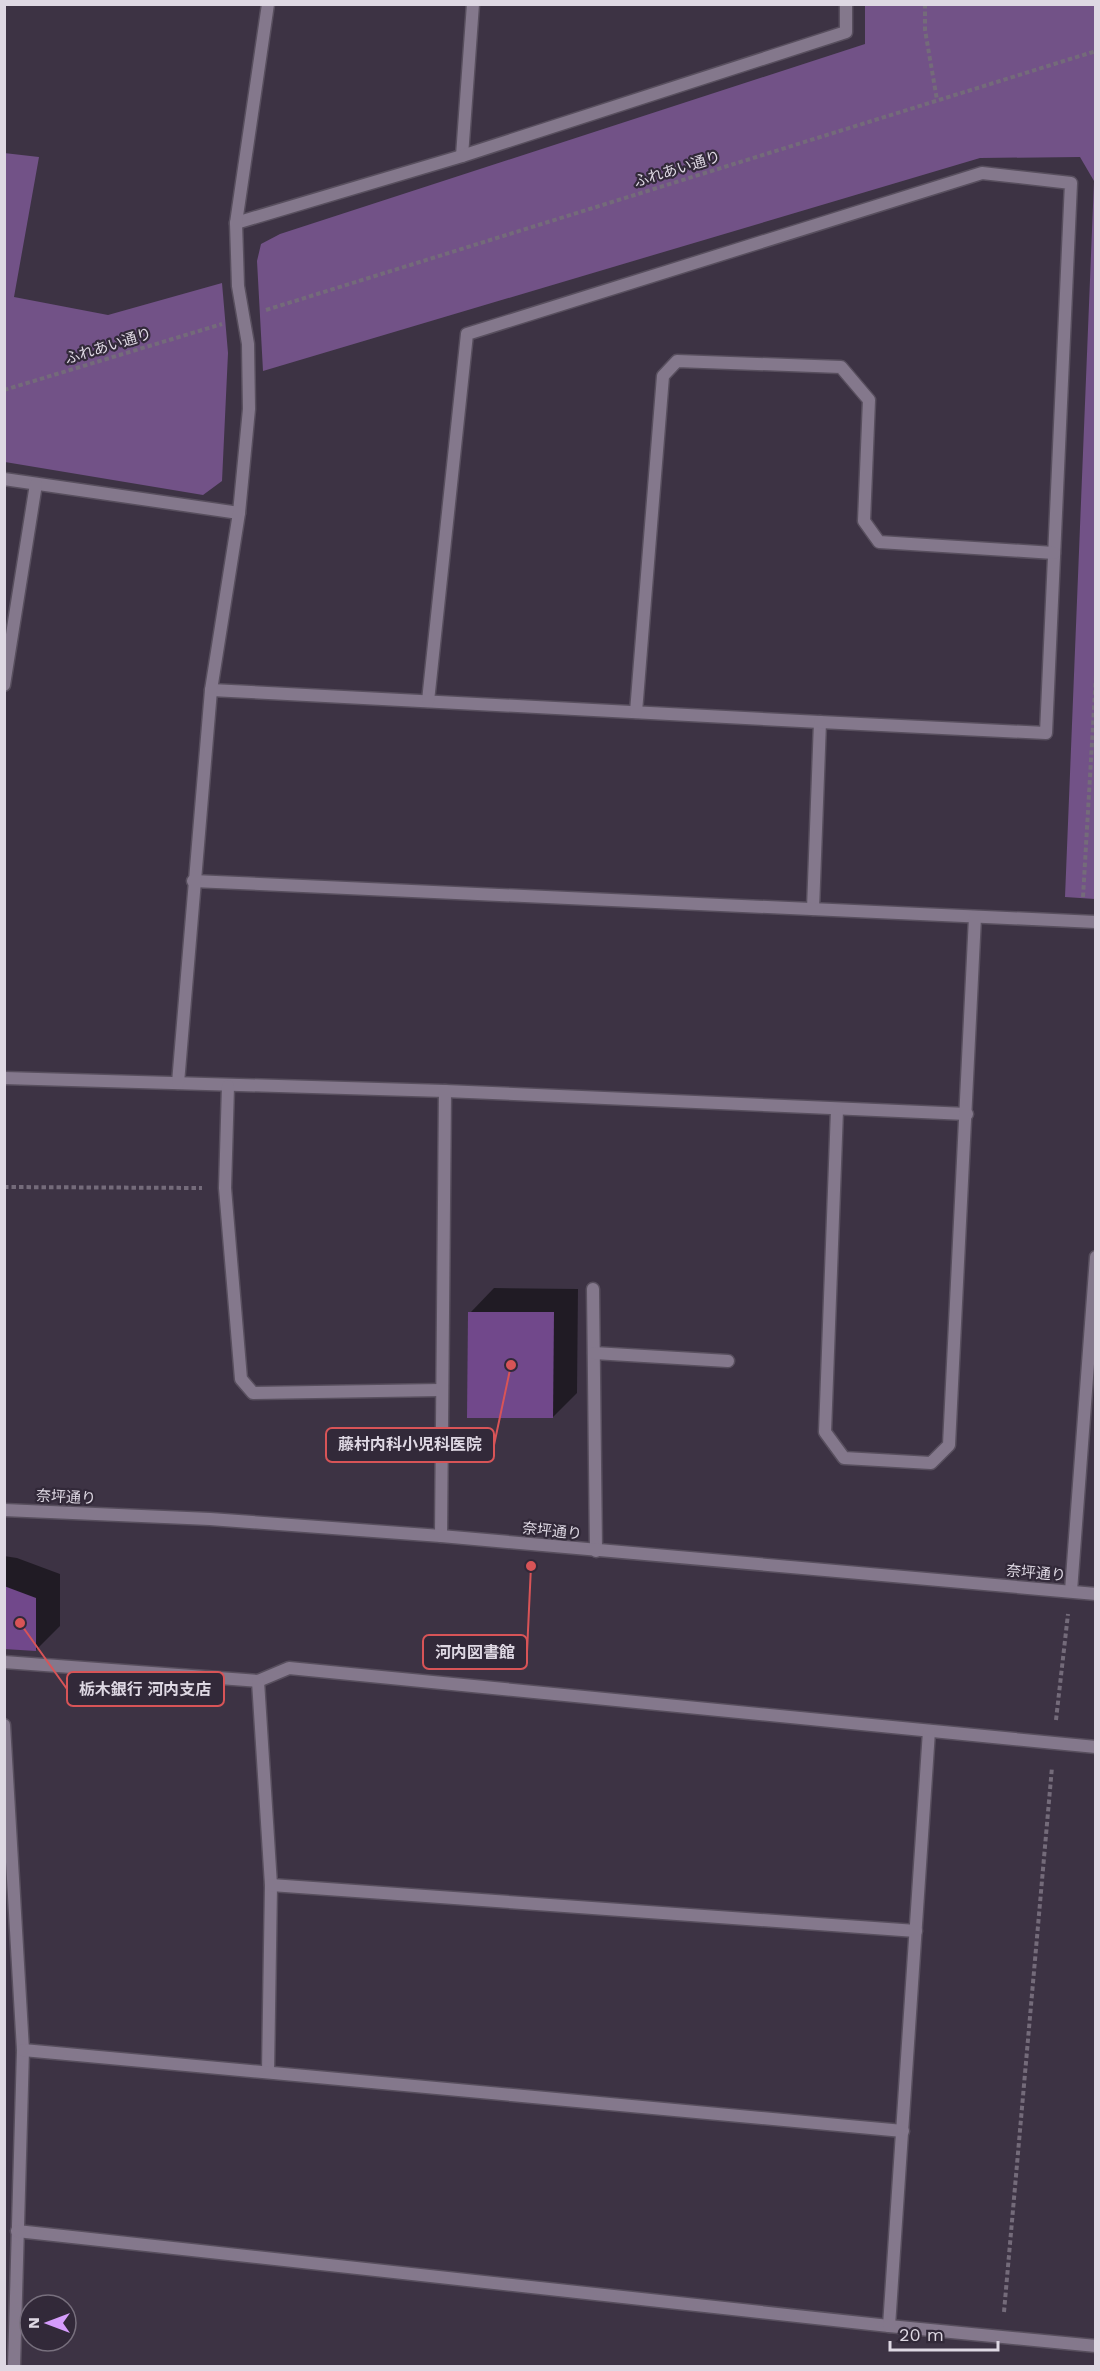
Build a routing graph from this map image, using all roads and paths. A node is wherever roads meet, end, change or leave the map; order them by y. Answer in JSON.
{"nodes":[{"id":1,"x":268,"y":4,"type":"edge"},
{"id":2,"x":473,"y":4,"type":"edge"},
{"id":3,"x":846,"y":4,"type":"edge"},
{"id":4,"x":925,"y":4,"type":"edge"},
{"id":5,"x":1095,"y":51,"type":"edge"},
{"id":6,"x":937,"y":100,"type":"junction"},
{"id":7,"x":462,"y":156,"type":"junction"},
{"id":8,"x":236,"y":223,"type":"junction"},
{"id":9,"x":267,"y":310,"type":"dead end"},
{"id":10,"x":219,"y":324,"type":"dead end"},
{"id":11,"x":4,"y":390,"type":"edge"},
{"id":12,"x":4,"y":479,"type":"edge"},
{"id":13,"x":36,"y":484,"type":"junction"},
{"id":14,"x":239,"y":513,"type":"junction"},
{"id":15,"x":1054,"y":553,"type":"junction"},
{"id":16,"x":1095,"y":674,"type":"edge"},
{"id":17,"x":4,"y":685,"type":"edge"},
{"id":18,"x":211,"y":690,"type":"junction"},
{"id":19,"x":428,"y":701,"type":"junction"},
{"id":20,"x":636,"y":712,"type":"junction"},
{"id":21,"x":820,"y":722,"type":"junction"},
{"id":22,"x":193,"y":881,"type":"junction"},
{"id":23,"x":813,"y":909,"type":"junction"},
{"id":24,"x":975,"y":917,"type":"junction"},
{"id":25,"x":1082,"y":922,"type":"junction"},
{"id":26,"x":1095,"y":922,"type":"edge"},
{"id":27,"x":4,"y":1078,"type":"edge"},
{"id":28,"x":178,"y":1083,"type":"junction"},
{"id":29,"x":228,"y":1086,"type":"junction"},
{"id":30,"x":445,"y":1090,"type":"junction"},
{"id":31,"x":837,"y":1110,"type":"junction"},
{"id":32,"x":967,"y":1114,"type":"junction"},
{"id":33,"x":4,"y":1187,"type":"edge"},
{"id":34,"x":225,"y":1188,"type":"junction"},
{"id":35,"x":1095,"y":1257,"type":"edge"},
{"id":36,"x":593,"y":1289,"type":"dead end"},
{"id":37,"x":594,"y":1353,"type":"junction"},
{"id":38,"x":728,"y":1361,"type":"dead end"},
{"id":39,"x":440,"y":1390,"type":"junction"},
{"id":40,"x":4,"y":1510,"type":"edge"},
{"id":41,"x":441,"y":1536,"type":"junction"},
{"id":42,"x":596,"y":1551,"type":"junction"},
{"id":43,"x":1071,"y":1591,"type":"junction"},
{"id":44,"x":1095,"y":1594,"type":"edge"},
{"id":45,"x":4,"y":1662,"type":"edge"},
{"id":46,"x":258,"y":1681,"type":"junction"},
{"id":47,"x":4,"y":1725,"type":"edge"},
{"id":48,"x":929,"y":1731,"type":"junction"},
{"id":49,"x":1054,"y":1743,"type":"junction"},
{"id":50,"x":1095,"y":1747,"type":"edge"},
{"id":51,"x":271,"y":1885,"type":"junction"},
{"id":52,"x":916,"y":1931,"type":"junction"},
{"id":53,"x":22,"y":2050,"type":"junction"},
{"id":54,"x":268,"y":2072,"type":"junction"},
{"id":55,"x":903,"y":2131,"type":"junction"},
{"id":56,"x":16,"y":2231,"type":"junction"},
{"id":57,"x":890,"y":2326,"type":"junction"},
{"id":58,"x":1002,"y":2337,"type":"junction"},
{"id":59,"x":1095,"y":2346,"type":"edge"},
{"id":60,"x":14,"y":2367,"type":"edge"}],
"edges":[{"from":1,"to":8,"type":"street"},
{"from":2,"to":7,"type":"street"},
{"from":3,"to":7,"type":"street"},
{"from":4,"to":6,"type":"path"},
{"from":5,"to":6,"type":"path","name":"ふれあい通り"},
{"from":6,"to":9,"type":"path","name":"ふれあい通り"},
{"from":7,"to":8,"type":"street"},
{"from":8,"to":14,"type":"street"},
{"from":10,"to":11,"type":"path","name":"ふれあい通り"},
{"from":12,"to":13,"type":"street"},
{"from":13,"to":14,"type":"street"},
{"from":13,"to":17,"type":"street"},
{"from":14,"to":18,"type":"street"},
{"from":15,"to":19,"type":"street"},
{"from":15,"to":20,"type":"street"},
{"from":15,"to":21,"type":"street"},
{"from":16,"to":25,"type":"path"},
{"from":18,"to":19,"type":"street"},
{"from":18,"to":22,"type":"street"},
{"from":19,"to":20,"type":"street"},
{"from":20,"to":21,"type":"street"},
{"from":21,"to":23,"type":"street"},
{"from":22,"to":23,"type":"street"},
{"from":22,"to":28,"type":"street"},
{"from":23,"to":24,"type":"street"},
{"from":24,"to":25,"type":"street"},
{"from":24,"to":32,"type":"street"},
{"from":25,"to":26,"type":"street"},
{"from":27,"to":28,"type":"street"},
{"from":28,"to":29,"type":"street"},
{"from":29,"to":30,"type":"street"},
{"from":29,"to":34,"type":"street"},
{"from":30,"to":31,"type":"street"},
{"from":30,"to":39,"type":"street"},
{"from":31,"to":32,"type":"street"},
{"from":31,"to":32,"type":"street"},
{"from":33,"to":34,"type":"path"},
{"from":34,"to":39,"type":"street"},
{"from":35,"to":43,"type":"street"},
{"from":36,"to":37,"type":"street"},
{"from":37,"to":38,"type":"street"},
{"from":37,"to":42,"type":"street"},
{"from":39,"to":41,"type":"street"},
{"from":40,"to":41,"type":"street","name":"奈坪通り"},
{"from":41,"to":42,"type":"street","name":"奈坪通り"},
{"from":42,"to":43,"type":"street","name":"奈坪通り"},
{"from":43,"to":44,"type":"street","name":"奈坪通り"},
{"from":43,"to":49,"type":"path"},
{"from":45,"to":46,"type":"street"},
{"from":46,"to":48,"type":"street"},
{"from":46,"to":51,"type":"street"},
{"from":47,"to":53,"type":"street"},
{"from":48,"to":49,"type":"street"},
{"from":48,"to":52,"type":"street"},
{"from":49,"to":50,"type":"street"},
{"from":49,"to":58,"type":"path"},
{"from":51,"to":52,"type":"street"},
{"from":51,"to":54,"type":"street"},
{"from":52,"to":55,"type":"street"},
{"from":53,"to":54,"type":"street"},
{"from":53,"to":56,"type":"street"},
{"from":54,"to":55,"type":"street"},
{"from":55,"to":57,"type":"street"},
{"from":56,"to":57,"type":"street"},
{"from":56,"to":60,"type":"street"},
{"from":57,"to":58,"type":"street"},
{"from":58,"to":59,"type":"street"}]}
